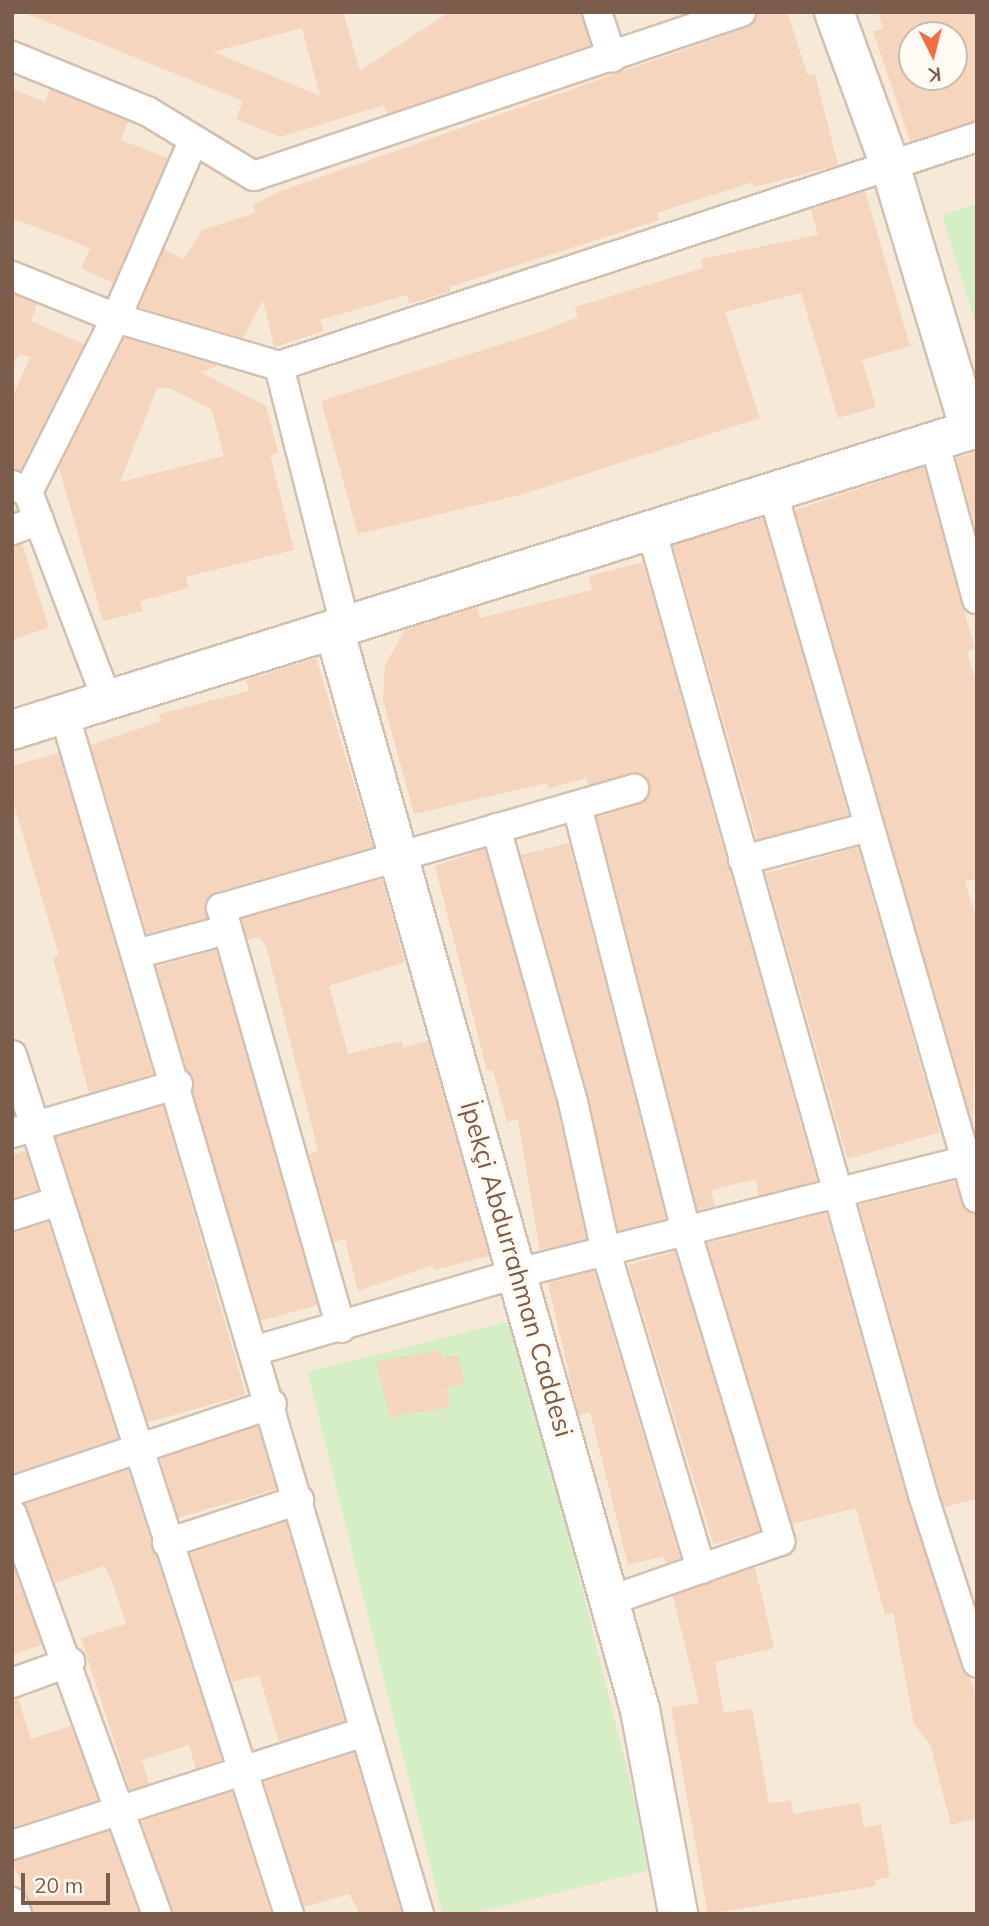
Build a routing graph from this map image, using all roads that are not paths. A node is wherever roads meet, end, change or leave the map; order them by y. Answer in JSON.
{"nodes":[{"id":1,"x":597,"y":12,"type":"edge"},
{"id":2,"x":741,"y":12,"type":"edge"},
{"id":3,"x":834,"y":12,"type":"edge"},
{"id":4,"x":12,"y":56,"type":"edge"},
{"id":5,"x":612,"y":58,"type":"junction"},
{"id":6,"x":977,"y":137,"type":"edge"},
{"id":7,"x":193,"y":142,"type":"junction"},
{"id":8,"x":890,"y":165,"type":"junction"},
{"id":9,"x":12,"y":276,"type":"edge"},
{"id":10,"x":116,"y":318,"type":"junction"},
{"id":11,"x":279,"y":366,"type":"junction"},
{"id":12,"x":960,"y":433,"type":"edge"},
{"id":13,"x":20,"y":489,"type":"edge"},
{"id":14,"x":772,"y":490,"type":"junction"},
{"id":15,"x":25,"y":525,"type":"edge"},
{"id":16,"x":651,"y":528,"type":"junction"},
{"id":17,"x":977,"y":599,"type":"edge"},
{"id":18,"x":339,"y":627,"type":"junction"},
{"id":19,"x":107,"y":700,"type":"junction"},
{"id":20,"x":64,"y":713,"type":"junction"},
{"id":21,"x":12,"y":730,"type":"edge"},
{"id":22,"x":634,"y":789,"type":"dead end"},
{"id":23,"x":577,"y":806,"type":"junction"},
{"id":24,"x":869,"y":827,"type":"junction"},
{"id":25,"x":496,"y":828,"type":"junction"},
{"id":26,"x":400,"y":856,"type":"junction"},
{"id":27,"x":743,"y":860,"type":"junction"},
{"id":28,"x":226,"y":930,"type":"junction"},
{"id":29,"x":136,"y":954,"type":"junction"},
{"id":30,"x":12,"y":1055,"type":"edge"},
{"id":31,"x":178,"y":1084,"type":"junction"},
{"id":32,"x":22,"y":1130,"type":"edge"},
{"id":33,"x":971,"y":1159,"type":"edge"},
{"id":34,"x":839,"y":1195,"type":"junction"},
{"id":35,"x":977,"y":1198,"type":"edge"},
{"id":36,"x":55,"y":1202,"type":"junction"},
{"id":37,"x":12,"y":1216,"type":"edge"},
{"id":38,"x":687,"y":1234,"type":"junction"},
{"id":39,"x":606,"y":1252,"type":"junction"},
{"id":40,"x":518,"y":1273,"type":"junction"},
{"id":41,"x":341,"y":1328,"type":"junction"},
{"id":42,"x":257,"y":1350,"type":"junction"},
{"id":43,"x":272,"y":1404,"type":"junction"},
{"id":44,"x":137,"y":1449,"type":"junction"},
{"id":45,"x":12,"y":1491,"type":"edge"},
{"id":46,"x":299,"y":1500,"type":"junction"},
{"id":47,"x":12,"y":1514,"type":"edge"},
{"id":48,"x":167,"y":1544,"type":"junction"},
{"id":49,"x":701,"y":1569,"type":"junction"},
{"id":50,"x":610,"y":1601,"type":"junction"},
{"id":51,"x":69,"y":1662,"type":"junction"},
{"id":52,"x":977,"y":1662,"type":"edge"},
{"id":53,"x":12,"y":1683,"type":"edge"},
{"id":54,"x":365,"y":1732,"type":"junction"},
{"id":55,"x":246,"y":1775,"type":"junction"},
{"id":56,"x":121,"y":1810,"type":"junction"},
{"id":57,"x":12,"y":1845,"type":"edge"},
{"id":58,"x":12,"y":1902,"type":"edge"},
{"id":59,"x":17,"y":1914,"type":"edge"},
{"id":60,"x":157,"y":1914,"type":"edge"},
{"id":61,"x":289,"y":1914,"type":"edge"},
{"id":62,"x":419,"y":1914,"type":"edge"},
{"id":63,"x":678,"y":1914,"type":"edge"}],
"edges":[{"from":1,"to":5,"type":"street"},
{"from":2,"to":5,"type":"street"},
{"from":3,"to":8,"type":"street"},
{"from":4,"to":7,"type":"street"},
{"from":5,"to":7,"type":"street"},
{"from":6,"to":8,"type":"street"},
{"from":7,"to":10,"type":"street"},
{"from":8,"to":11,"type":"street"},
{"from":8,"to":12,"type":"street"},
{"from":9,"to":10,"type":"street"},
{"from":10,"to":11,"type":"street"},
{"from":10,"to":13,"type":"street"},
{"from":11,"to":18,"type":"street"},
{"from":12,"to":14,"type":"street"},
{"from":12,"to":17,"type":"street"},
{"from":13,"to":15,"type":"street"},
{"from":14,"to":16,"type":"street"},
{"from":14,"to":24,"type":"street"},
{"from":15,"to":19,"type":"street"},
{"from":16,"to":18,"type":"street"},
{"from":16,"to":27,"type":"street"},
{"from":18,"to":19,"type":"street"},
{"from":18,"to":26,"type":"street","name":"İpekçi Abdurrahman Caddesi"},
{"from":19,"to":20,"type":"street"},
{"from":20,"to":21,"type":"street"},
{"from":20,"to":29,"type":"street"},
{"from":22,"to":23,"type":"street"},
{"from":23,"to":25,"type":"street"},
{"from":23,"to":38,"type":"street"},
{"from":24,"to":27,"type":"street"},
{"from":24,"to":33,"type":"street"},
{"from":25,"to":26,"type":"street"},
{"from":25,"to":39,"type":"street"},
{"from":26,"to":28,"type":"street"},
{"from":26,"to":40,"type":"street","name":"İpekçi Abdurrahman Caddesi"},
{"from":27,"to":34,"type":"street"},
{"from":28,"to":29,"type":"street"},
{"from":28,"to":41,"type":"street"},
{"from":29,"to":31,"type":"street"},
{"from":30,"to":32,"type":"street"},
{"from":31,"to":32,"type":"street"},
{"from":31,"to":42,"type":"street"},
{"from":32,"to":36,"type":"street"},
{"from":33,"to":34,"type":"street"},
{"from":33,"to":35,"type":"street"},
{"from":34,"to":38,"type":"street"},
{"from":34,"to":52,"type":"street"},
{"from":36,"to":37,"type":"street"},
{"from":36,"to":44,"type":"street"},
{"from":38,"to":39,"type":"street"},
{"from":38,"to":49,"type":"street"},
{"from":39,"to":40,"type":"street"},
{"from":39,"to":49,"type":"street"},
{"from":40,"to":41,"type":"street"},
{"from":40,"to":50,"type":"street","name":"İpekçi Abdurrahman Caddesi"},
{"from":41,"to":42,"type":"street"},
{"from":42,"to":43,"type":"street"},
{"from":43,"to":44,"type":"street"},
{"from":43,"to":46,"type":"street"},
{"from":44,"to":45,"type":"street"},
{"from":44,"to":48,"type":"street"},
{"from":46,"to":48,"type":"street"},
{"from":46,"to":54,"type":"street"},
{"from":47,"to":51,"type":"street"},
{"from":48,"to":55,"type":"street"},
{"from":49,"to":50,"type":"street"},
{"from":50,"to":63,"type":"street","name":"İpekçi Abdurrahman Caddesi"},
{"from":51,"to":53,"type":"street"},
{"from":51,"to":56,"type":"street"},
{"from":54,"to":55,"type":"street"},
{"from":54,"to":62,"type":"street"},
{"from":55,"to":56,"type":"street"},
{"from":55,"to":61,"type":"street"},
{"from":56,"to":57,"type":"street"},
{"from":56,"to":60,"type":"street"},
{"from":58,"to":59,"type":"street"}]}
